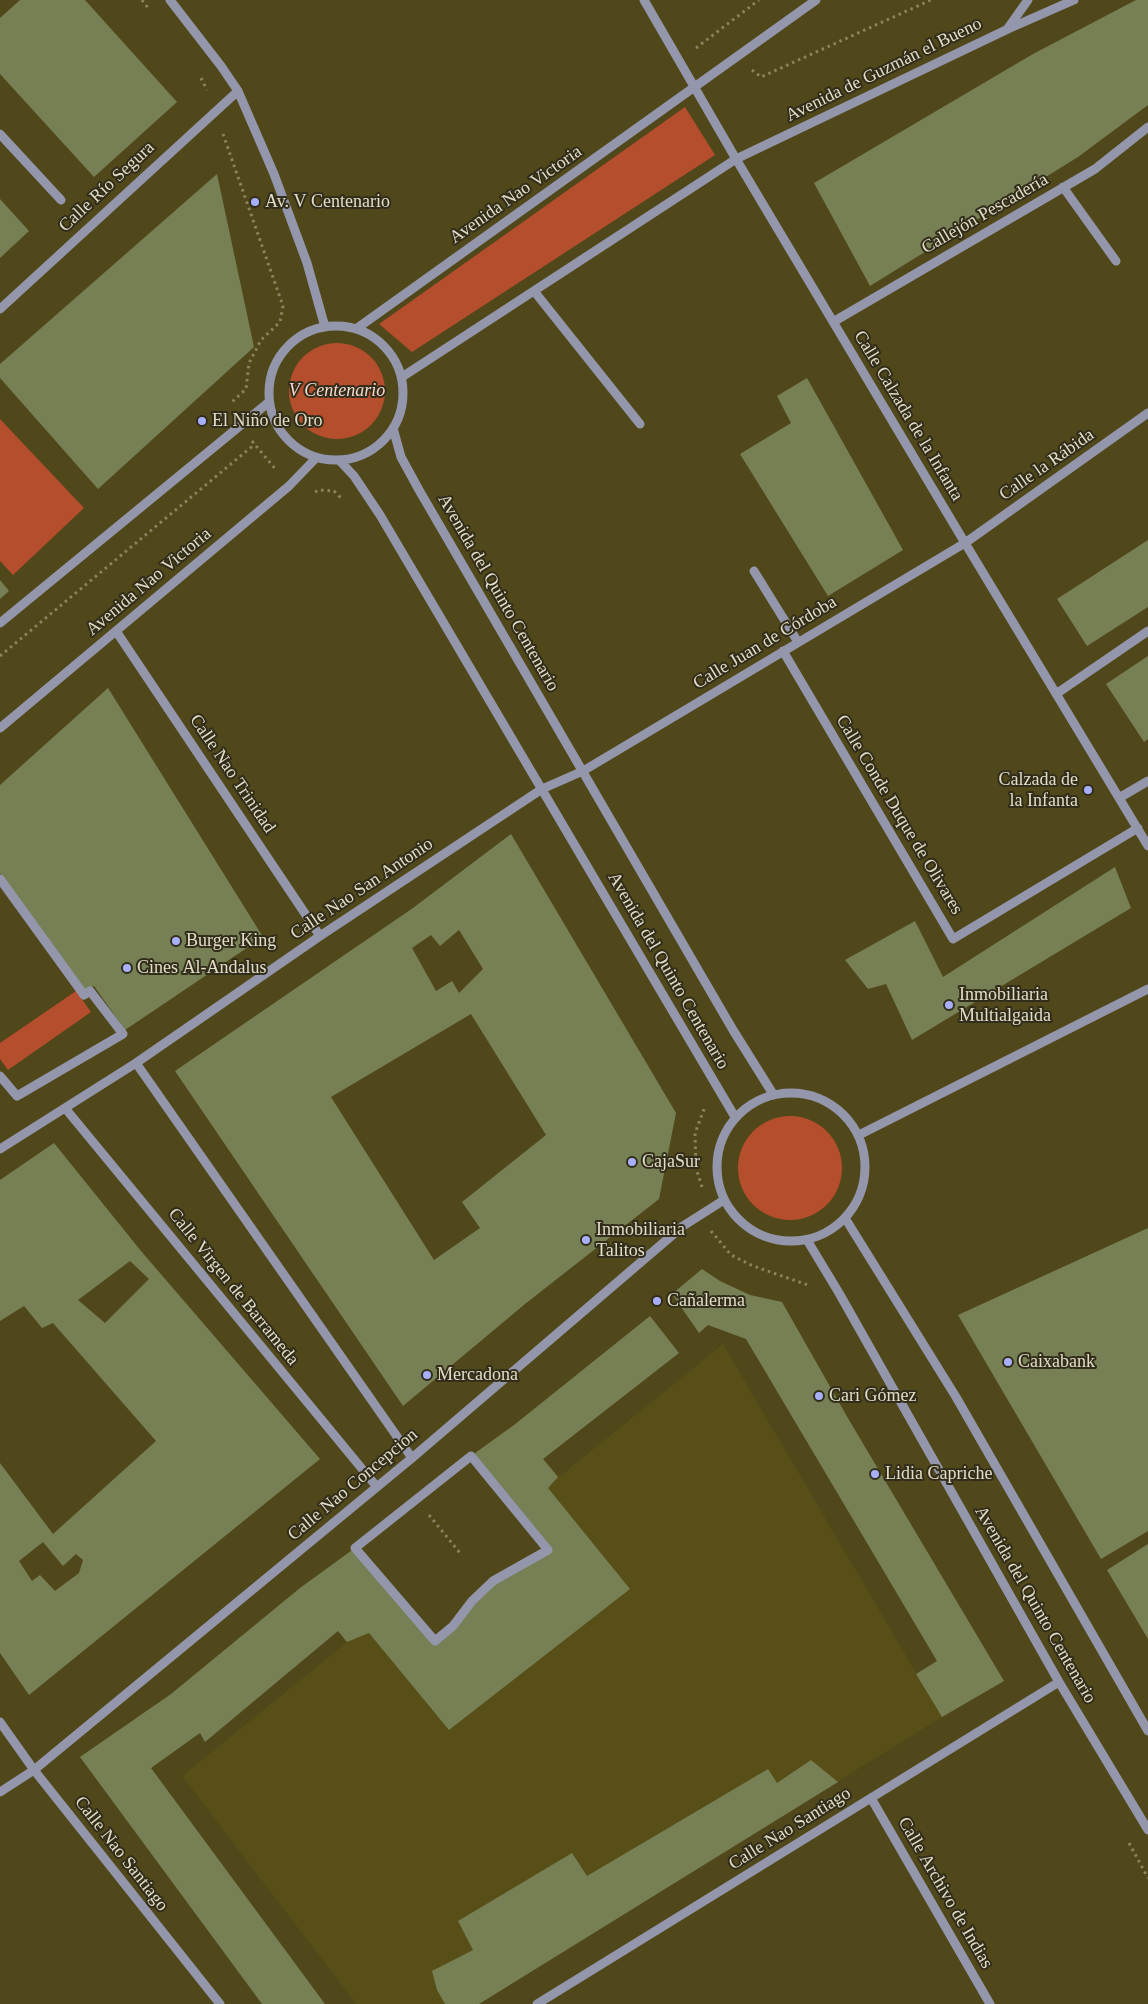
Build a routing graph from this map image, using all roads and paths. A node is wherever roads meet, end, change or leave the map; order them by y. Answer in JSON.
{"nodes":[{"id":1,"x":170,"y":0,"type":"edge"},
{"id":2,"x":644,"y":0,"type":"edge"},
{"id":3,"x":759,"y":0,"type":"edge"},
{"id":4,"x":816,"y":0,"type":"edge"},
{"id":5,"x":931,"y":0,"type":"edge"},
{"id":6,"x":1028,"y":0,"type":"edge"},
{"id":7,"x":1074,"y":0,"type":"edge"},
{"id":8,"x":1008,"y":29,"type":"junction"},
{"id":9,"x":736,"y":58,"type":"junction"},
{"id":10,"x":679,"y":62,"type":"junction"},
{"id":11,"x":694,"y":88,"type":"junction"},
{"id":12,"x":238,"y":91,"type":"junction"},
{"id":13,"x":1148,"y":127,"type":"edge"},
{"id":14,"x":0,"y":134,"type":"edge"},
{"id":15,"x":736,"y":159,"type":"junction"},
{"id":16,"x":1063,"y":188,"type":"junction"},
{"id":17,"x":61,"y":200,"type":"dead end"},
{"id":18,"x":1116,"y":261,"type":"dead end"},
{"id":19,"x":534,"y":291,"type":"junction"},
{"id":20,"x":0,"y":309,"type":"edge"},
{"id":21,"x":833,"y":322,"type":"junction"},
{"id":22,"x":325,"y":327,"type":"junction"},
{"id":23,"x":356,"y":329,"type":"junction"},
{"id":24,"x":402,"y":377,"type":"junction"},
{"id":25,"x":269,"y":402,"type":"junction"},
{"id":26,"x":1148,"y":413,"type":"edge"},
{"id":27,"x":640,"y":424,"type":"dead end"},
{"id":28,"x":394,"y":428,"type":"junction"},
{"id":29,"x":255,"y":444,"type":"dead end"},
{"id":30,"x":316,"y":458,"type":"junction"},
{"id":31,"x":339,"y":460,"type":"junction"},
{"id":32,"x":964,"y":543,"type":"junction"},
{"id":33,"x":754,"y":571,"type":"dead end"},
{"id":34,"x":0,"y":623,"type":"edge"},
{"id":35,"x":116,"y":631,"type":"junction"},
{"id":36,"x":1148,"y":631,"type":"edge"},
{"id":37,"x":798,"y":642,"type":"junction"},
{"id":38,"x":783,"y":651,"type":"junction"},
{"id":39,"x":0,"y":656,"type":"edge"},
{"id":40,"x":1056,"y":694,"type":"junction"},
{"id":41,"x":0,"y":728,"type":"edge"},
{"id":42,"x":583,"y":771,"type":"junction"},
{"id":43,"x":1148,"y":781,"type":"edge"},
{"id":44,"x":542,"y":789,"type":"junction"},
{"id":45,"x":1119,"y":798,"type":"junction"},
{"id":46,"x":1138,"y":828,"type":"junction"},
{"id":47,"x":1148,"y":846,"type":"edge"},
{"id":48,"x":0,"y":879,"type":"edge"},
{"id":49,"x":320,"y":936,"type":"junction"},
{"id":50,"x":1148,"y":989,"type":"edge"},
{"id":51,"x":136,"y":1063,"type":"junction"},
{"id":52,"x":0,"y":1076,"type":"edge"},
{"id":53,"x":774,"y":1094,"type":"junction"},
{"id":54,"x":65,"y":1108,"type":"junction"},
{"id":55,"x":735,"y":1117,"type":"junction"},
{"id":56,"x":859,"y":1136,"type":"junction"},
{"id":57,"x":0,"y":1149,"type":"edge"},
{"id":58,"x":724,"y":1200,"type":"junction"},
{"id":59,"x":845,"y":1218,"type":"junction"},
{"id":60,"x":807,"y":1240,"type":"junction"},
{"id":61,"x":412,"y":1458,"type":"junction"},
{"id":62,"x":377,"y":1487,"type":"junction"},
{"id":63,"x":355,"y":1548,"type":"joint"},
{"id":64,"x":1059,"y":1682,"type":"junction"},
{"id":65,"x":0,"y":1722,"type":"edge"},
{"id":66,"x":1148,"y":1731,"type":"edge"},
{"id":67,"x":34,"y":1770,"type":"junction"},
{"id":68,"x":0,"y":1792,"type":"edge"},
{"id":69,"x":871,"y":1798,"type":"junction"},
{"id":70,"x":1148,"y":1830,"type":"edge"},
{"id":71,"x":220,"y":2004,"type":"edge"},
{"id":72,"x":537,"y":2004,"type":"edge"},
{"id":73,"x":990,"y":2004,"type":"edge"}],
"edges":[{"from":1,"to":12,"type":"street"},
{"from":2,"to":10,"type":"street","name":"Calle Calzada de la Infanta"},
{"from":3,"to":10,"type":"path"},
{"from":4,"to":9,"type":"street"},
{"from":5,"to":9,"type":"path"},
{"from":6,"to":8,"type":"street"},
{"from":7,"to":8,"type":"street","name":"Avenida de Guzmán el Bueno"},
{"from":8,"to":15,"type":"street","name":"Avenida de Guzmán el Bueno"},
{"from":9,"to":11,"type":"street"},
{"from":10,"to":11,"type":"street","name":"Calle Calzada de la Infanta"},
{"from":11,"to":15,"type":"street","name":"Calle Calzada de la Infanta"},
{"from":11,"to":23,"type":"street","name":"Avenida Nao Victoria"},
{"from":12,"to":20,"type":"street","name":"Calle Río Segura"},
{"from":12,"to":22,"type":"street"},
{"from":13,"to":16,"type":"street","name":"Callejón Pescadería"},
{"from":14,"to":17,"type":"street"},
{"from":15,"to":19,"type":"street"},
{"from":15,"to":21,"type":"street","name":"Calle Calzada de la Infanta"},
{"from":16,"to":18,"type":"street"},
{"from":16,"to":21,"type":"street","name":"Callejón Pescadería"},
{"from":19,"to":24,"type":"street"},
{"from":19,"to":27,"type":"street"},
{"from":21,"to":32,"type":"street","name":"Calle Calzada de la Infanta"},
{"from":22,"to":23,"type":"street"},
{"from":22,"to":25,"type":"street"},
{"from":23,"to":24,"type":"street"},
{"from":24,"to":28,"type":"street"},
{"from":25,"to":30,"type":"street"},
{"from":25,"to":34,"type":"street"},
{"from":26,"to":32,"type":"street","name":"Calle la Rábida"},
{"from":28,"to":31,"type":"street"},
{"from":28,"to":42,"type":"street","name":"Avenida del Quinto Centenario"},
{"from":29,"to":39,"type":"path"},
{"from":30,"to":31,"type":"street"},
{"from":30,"to":35,"type":"street","name":"Avenida Nao Victoria"},
{"from":31,"to":44,"type":"street","name":"Avenida del Quinto Centenario"},
{"from":32,"to":37,"type":"street","name":"Calle Juan de Córdoba"},
{"from":32,"to":40,"type":"street","name":"Calle Calzada de la Infanta"},
{"from":33,"to":37,"type":"street"},
{"from":35,"to":41,"type":"street","name":"Avenida Nao Victoria"},
{"from":35,"to":49,"type":"street","name":"Calle Nao Trinidad"},
{"from":36,"to":40,"type":"street"},
{"from":37,"to":38,"type":"street","name":"Calle Juan de Córdoba"},
{"from":38,"to":42,"type":"street","name":"Calle Juan de Córdoba"},
{"from":38,"to":46,"type":"street","name":"Calle Conde Duque de Olivares"},
{"from":40,"to":45,"type":"street","name":"Calle Calzada de la Infanta"},
{"from":42,"to":44,"type":"street"},
{"from":42,"to":53,"type":"street","name":"Avenida del Quinto Centenario"},
{"from":43,"to":45,"type":"street"},
{"from":44,"to":49,"type":"street","name":"Calle Nao San Antonio"},
{"from":44,"to":55,"type":"street","name":"Avenida del Quinto Centenario"},
{"from":45,"to":46,"type":"street","name":"Calle Calzada de la Infanta"},
{"from":46,"to":47,"type":"street","name":"Calle Calzada de la Infanta"},
{"from":48,"to":52,"type":"street"},
{"from":49,"to":51,"type":"street","name":"Calle Nao San Antonio"},
{"from":50,"to":56,"type":"street"},
{"from":51,"to":54,"type":"street","name":"Calle Nao San Antonio"},
{"from":51,"to":61,"type":"street"},
{"from":53,"to":55,"type":"street"},
{"from":53,"to":56,"type":"street"},
{"from":54,"to":57,"type":"street","name":"Calle Nao San Antonio"},
{"from":54,"to":62,"type":"street","name":"Calle Virgen de Barrameda"},
{"from":55,"to":58,"type":"street"},
{"from":56,"to":59,"type":"street"},
{"from":58,"to":60,"type":"street"},
{"from":58,"to":61,"type":"street","name":"Calle Nao Concepcion"},
{"from":59,"to":60,"type":"street"},
{"from":59,"to":66,"type":"street","name":"Avenida del Quinto Centenario"},
{"from":60,"to":64,"type":"street","name":"Avenida del Quinto Centenario"},
{"from":61,"to":62,"type":"street","name":"Calle Nao Concepcion"},
{"from":62,"to":67,"type":"street","name":"Calle Nao Concepcion"},
{"from":63,"to":63,"type":"street"},
{"from":64,"to":69,"type":"street","name":"Calle Nao Santiago"},
{"from":64,"to":70,"type":"street","name":"Avenida del Quinto Centenario"},
{"from":65,"to":67,"type":"street","name":"Calle Nao Santiago"},
{"from":67,"to":68,"type":"street","name":"Calle Nao Concepcion"},
{"from":67,"to":71,"type":"street","name":"Calle Nao Santiago"},
{"from":69,"to":72,"type":"street","name":"Calle Nao Santiago"},
{"from":69,"to":73,"type":"street","name":"Calle Archivo de Indias"}]}
